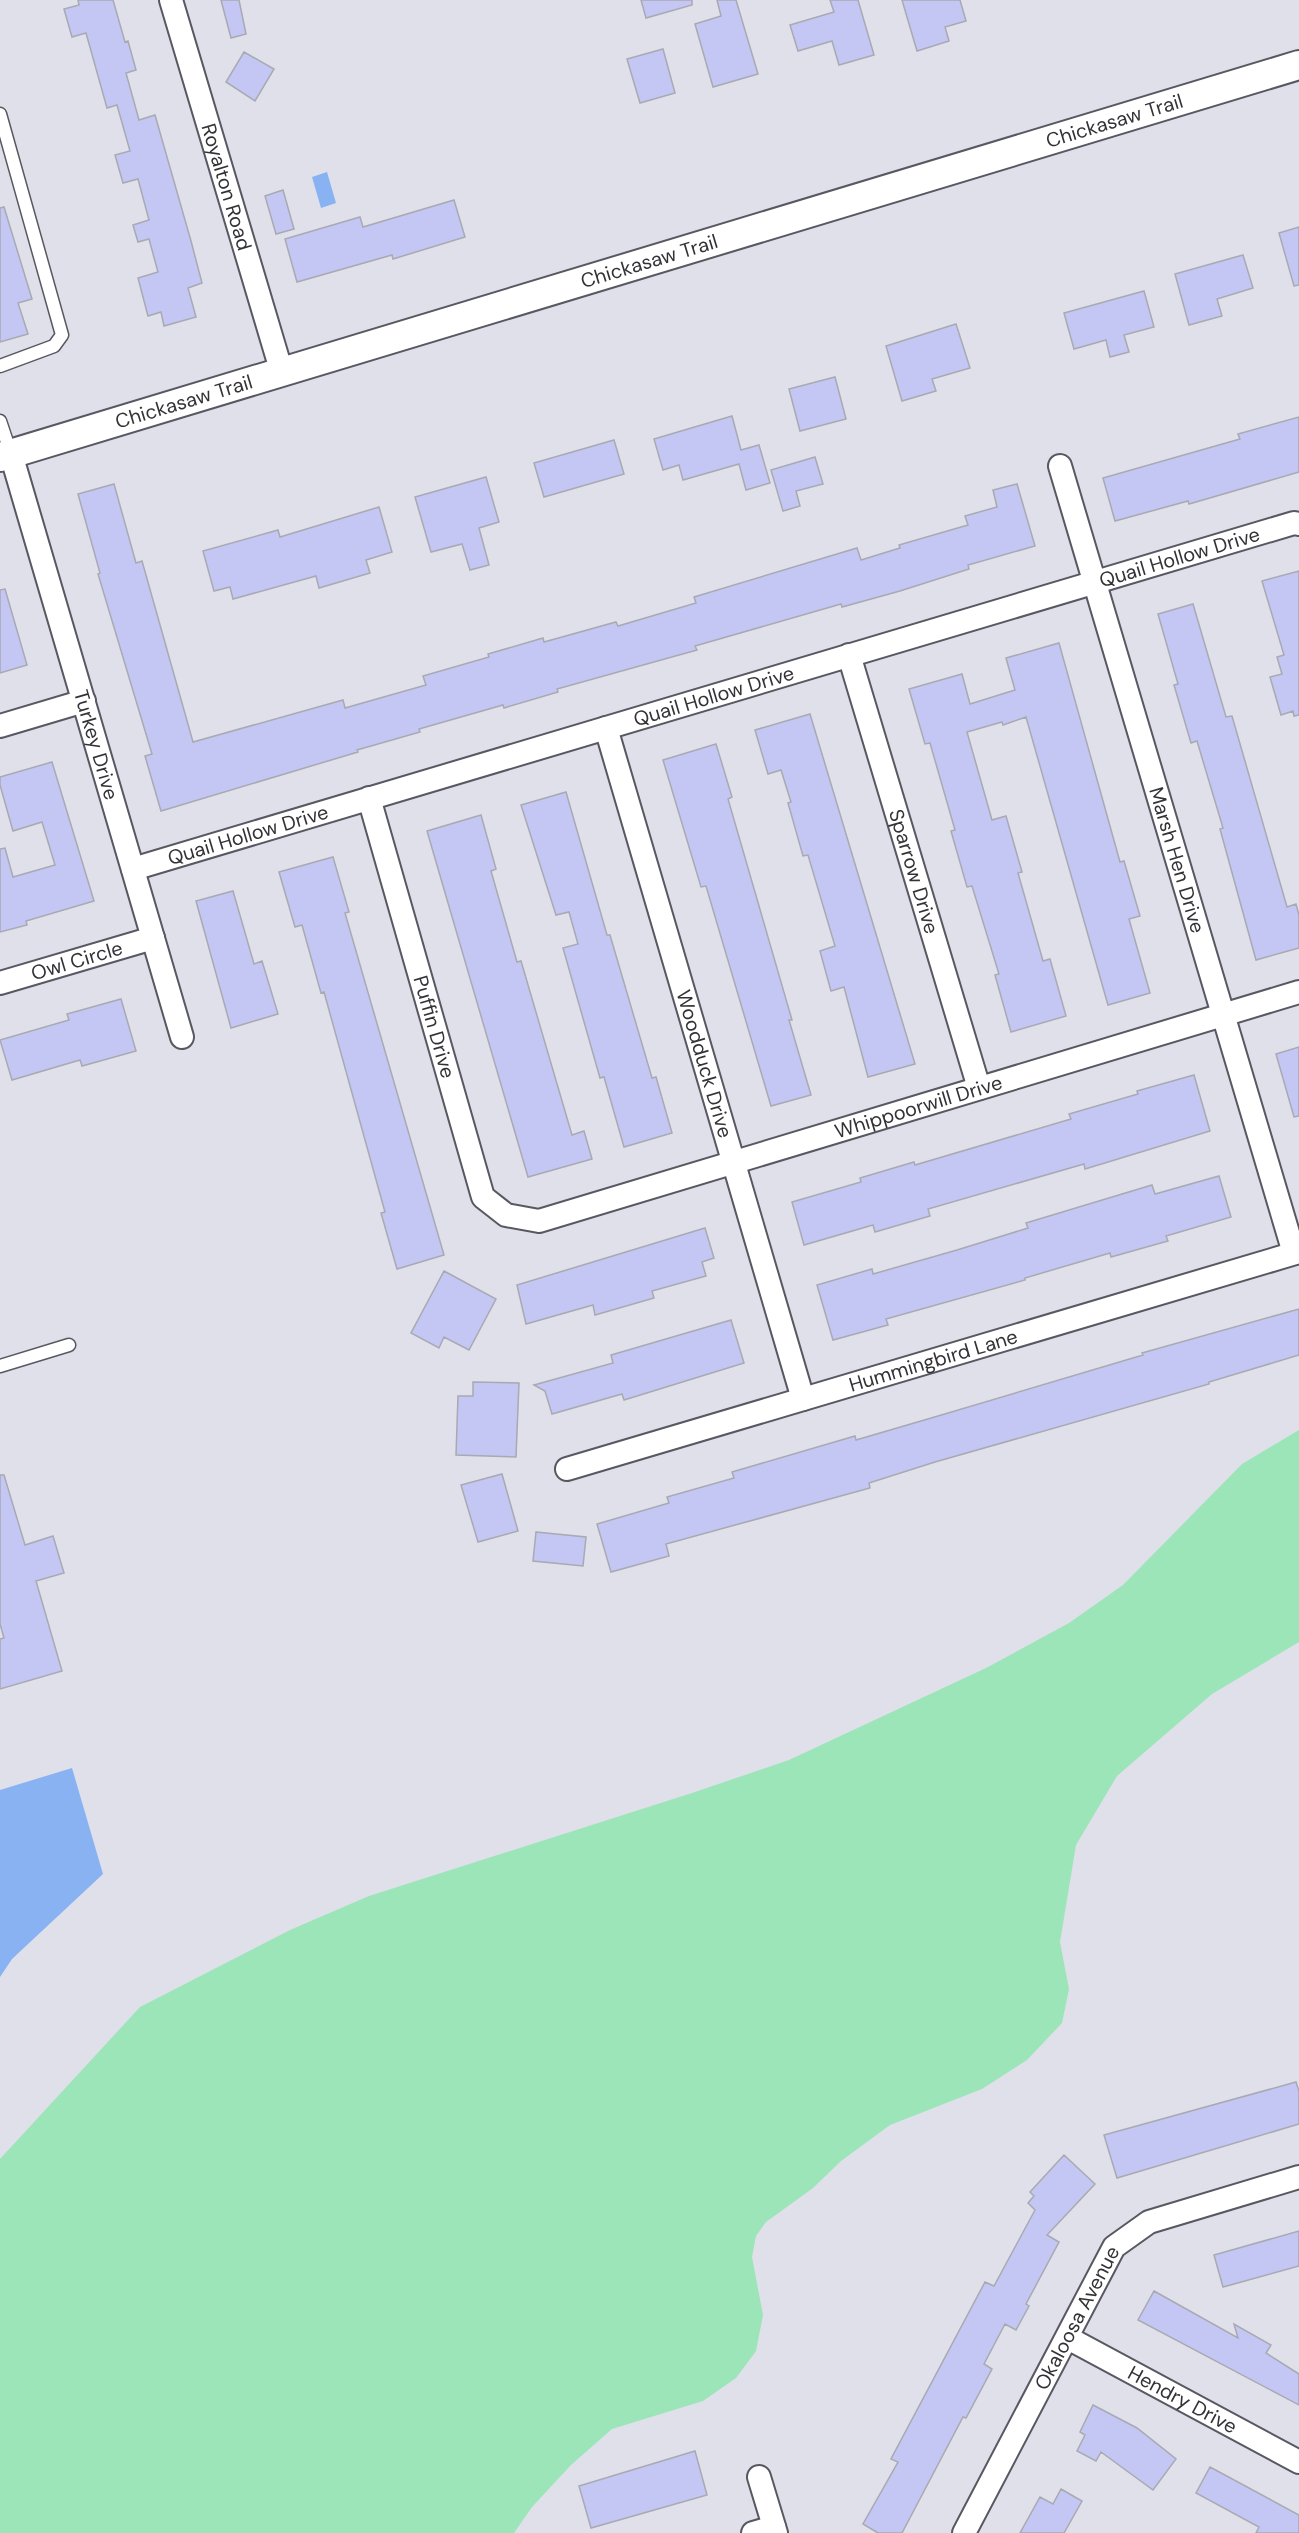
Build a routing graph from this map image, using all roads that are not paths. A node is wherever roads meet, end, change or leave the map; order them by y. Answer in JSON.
{"nodes":[{"id":1,"x":171,"y":0,"type":"edge"},
{"id":2,"x":1299,"y":65,"type":"edge"},
{"id":3,"x":0,"y":114,"type":"edge"},
{"id":4,"x":0,"y":366,"type":"edge"},
{"id":5,"x":282,"y":373,"type":"junction"},
{"id":6,"x":0,"y":421,"type":"edge"},
{"id":7,"x":6,"y":455,"type":"edge"},
{"id":8,"x":1060,"y":466,"type":"dead end"},
{"id":9,"x":1296,"y":523,"type":"edge"},
{"id":10,"x":1094,"y":582,"type":"junction"},
{"id":11,"x":849,"y":655,"type":"junction"},
{"id":12,"x":84,"y":701,"type":"junction"},
{"id":13,"x":0,"y":726,"type":"edge"},
{"id":14,"x":606,"y":728,"type":"junction"},
{"id":15,"x":369,"y":798,"type":"junction"},
{"id":16,"x":133,"y":869,"type":"junction"},
{"id":17,"x":153,"y":938,"type":"junction"},
{"id":18,"x":0,"y":983,"type":"edge"},
{"id":19,"x":1299,"y":992,"type":"edge"},
{"id":20,"x":1223,"y":1015,"type":"junction"},
{"id":21,"x":182,"y":1037,"type":"dead end"},
{"id":22,"x":979,"y":1089,"type":"junction"},
{"id":23,"x":734,"y":1162,"type":"junction"},
{"id":24,"x":539,"y":1221,"type":"joint"},
{"id":25,"x":1296,"y":1252,"type":"edge"},
{"id":26,"x":69,"y":1345,"type":"dead end"},
{"id":27,"x":0,"y":1366,"type":"edge"},
{"id":28,"x":803,"y":1399,"type":"junction"},
{"id":29,"x":567,"y":1469,"type":"dead end"},
{"id":30,"x":1299,"y":2176,"type":"edge"},
{"id":31,"x":1068,"y":2338,"type":"junction"},
{"id":32,"x":1299,"y":2462,"type":"edge"},
{"id":33,"x":759,"y":2477,"type":"dead end"},
{"id":34,"x":768,"y":2531,"type":"edge"},
{"id":35,"x":964,"y":2533,"type":"edge"}],
"edges":[{"from":1,"to":5,"type":"street","name":"Royalton Road"},
{"from":2,"to":5,"type":"street","name":"Chickasaw Trail"},
{"from":3,"to":4,"type":"lane"},
{"from":5,"to":7,"type":"street","name":"Chickasaw Trail"},
{"from":6,"to":7,"type":"lane"},
{"from":7,"to":12,"type":"street","name":"Turkey Drive"},
{"from":8,"to":10,"type":"street","name":"Marsh Hen Drive"},
{"from":9,"to":10,"type":"street","name":"Quail Hollow Drive"},
{"from":10,"to":11,"type":"street","name":"Quail Hollow Drive"},
{"from":10,"to":20,"type":"street","name":"Marsh Hen Drive"},
{"from":11,"to":14,"type":"street","name":"Quail Hollow Drive"},
{"from":11,"to":22,"type":"street","name":"Sparrow Drive"},
{"from":12,"to":13,"type":"street"},
{"from":12,"to":16,"type":"street","name":"Turkey Drive"},
{"from":14,"to":15,"type":"street","name":"Quail Hollow Drive"},
{"from":14,"to":23,"type":"street","name":"Woodduck Drive"},
{"from":15,"to":16,"type":"street","name":"Quail Hollow Drive"},
{"from":15,"to":24,"type":"street","name":"Puffin Drive"},
{"from":16,"to":17,"type":"street","name":"Turkey Drive"},
{"from":17,"to":18,"type":"street","name":"Owl Circle"},
{"from":17,"to":21,"type":"street","name":"Turkey Drive"},
{"from":19,"to":20,"type":"street","name":"Whippoorwill Drive"},
{"from":20,"to":22,"type":"street","name":"Whippoorwill Drive"},
{"from":20,"to":25,"type":"street","name":"Marsh Hen Drive"},
{"from":22,"to":23,"type":"street","name":"Whippoorwill Drive"},
{"from":23,"to":24,"type":"street","name":"Whippoorwill Drive"},
{"from":23,"to":28,"type":"street","name":"Woodduck Drive"},
{"from":25,"to":28,"type":"street","name":"Hummingbird Lane"},
{"from":26,"to":27,"type":"lane"},
{"from":28,"to":29,"type":"street","name":"Hummingbird Lane"},
{"from":30,"to":31,"type":"street","name":"Okaloosa Avenue"},
{"from":31,"to":32,"type":"street","name":"Hendry Drive"},
{"from":31,"to":35,"type":"street","name":"Okaloosa Avenue"},
{"from":33,"to":34,"type":"street"}]}
